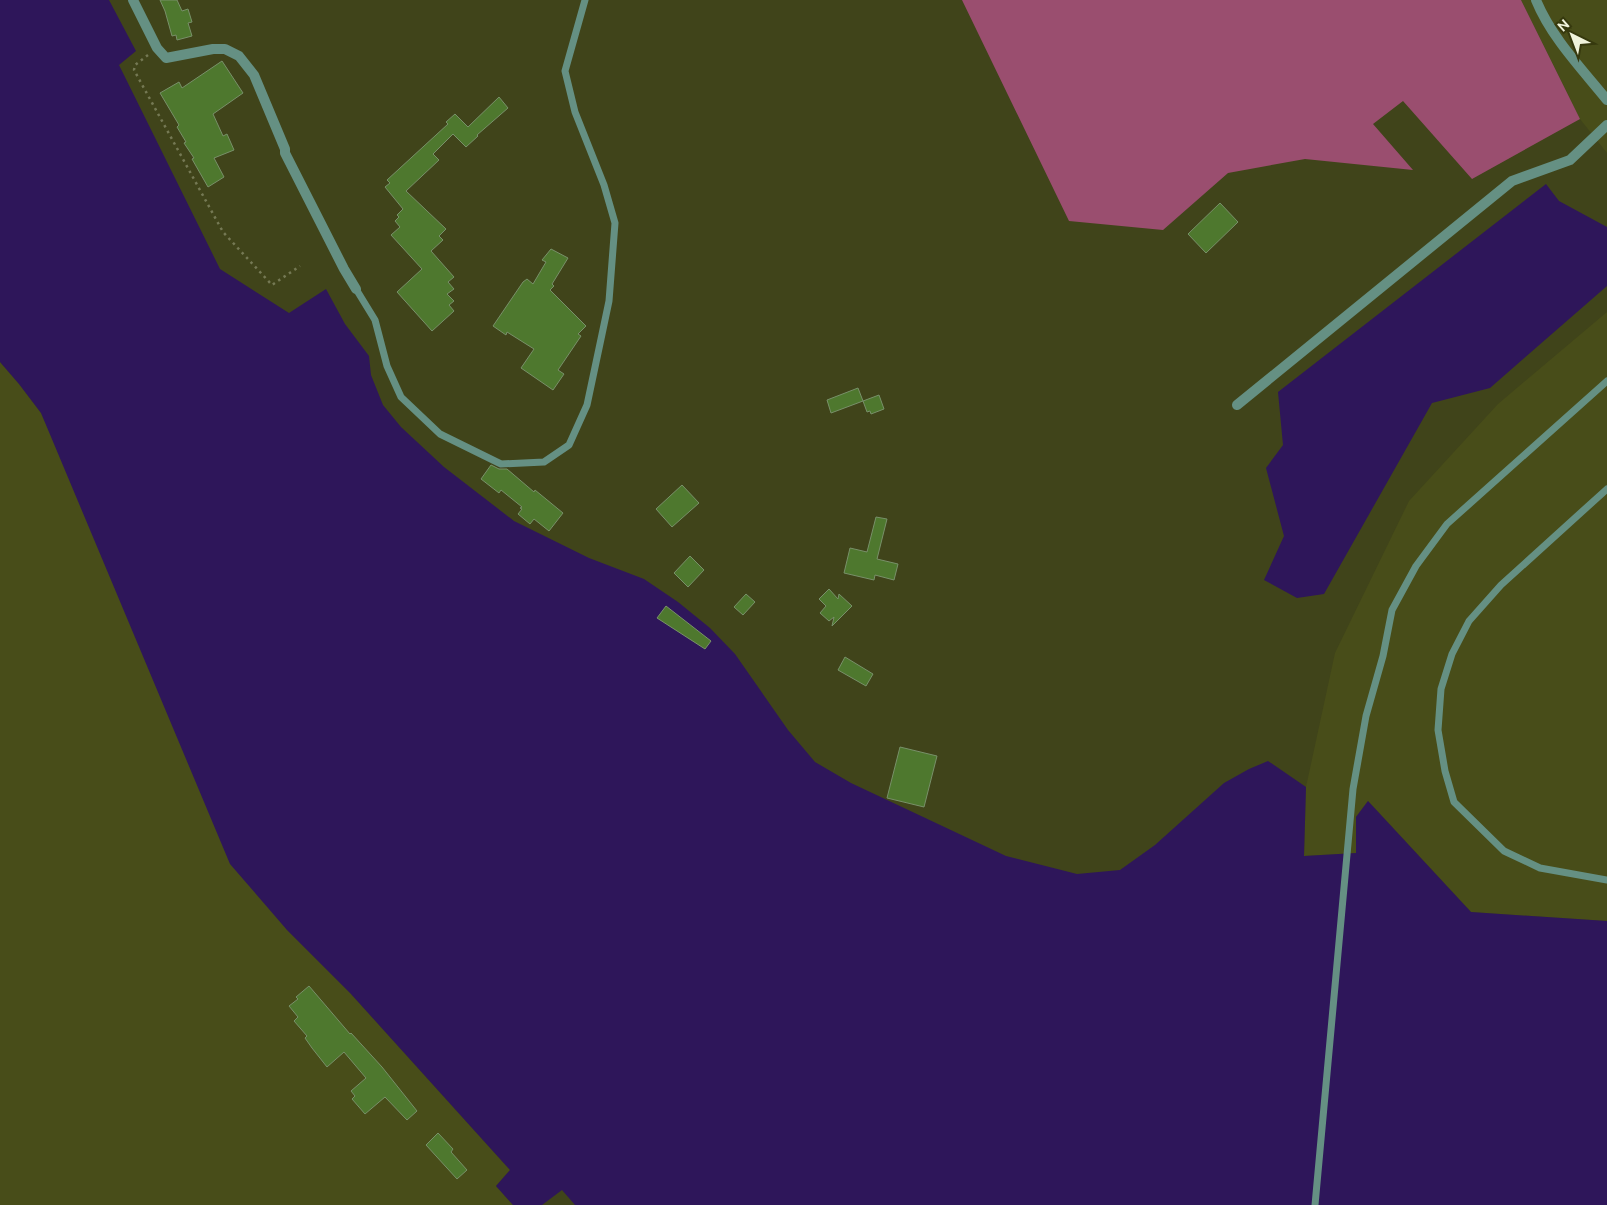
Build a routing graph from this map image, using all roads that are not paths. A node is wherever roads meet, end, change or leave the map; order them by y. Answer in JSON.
{"nodes":[{"id":1,"x":133,"y":0,"type":"edge"},
{"id":2,"x":585,"y":0,"type":"edge"},
{"id":3,"x":1536,"y":0,"type":"edge"},
{"id":4,"x":1607,"y":100,"type":"edge"},
{"id":5,"x":1607,"y":125,"type":"edge"},
{"id":6,"x":356,"y":289,"type":"joint"},
{"id":7,"x":1607,"y":380,"type":"edge"},
{"id":8,"x":1237,"y":405,"type":"dead end"},
{"id":9,"x":1607,"y":489,"type":"edge"},
{"id":10,"x":1607,"y":880,"type":"edge"},
{"id":11,"x":1315,"y":1205,"type":"edge"}],
"edges":[{"from":1,"to":6,"type":"street"},
{"from":2,"to":6,"type":"lane"},
{"from":3,"to":4,"type":"street"},
{"from":5,"to":8,"type":"street"},
{"from":7,"to":11,"type":"lane"},
{"from":9,"to":10,"type":"lane"}]}
